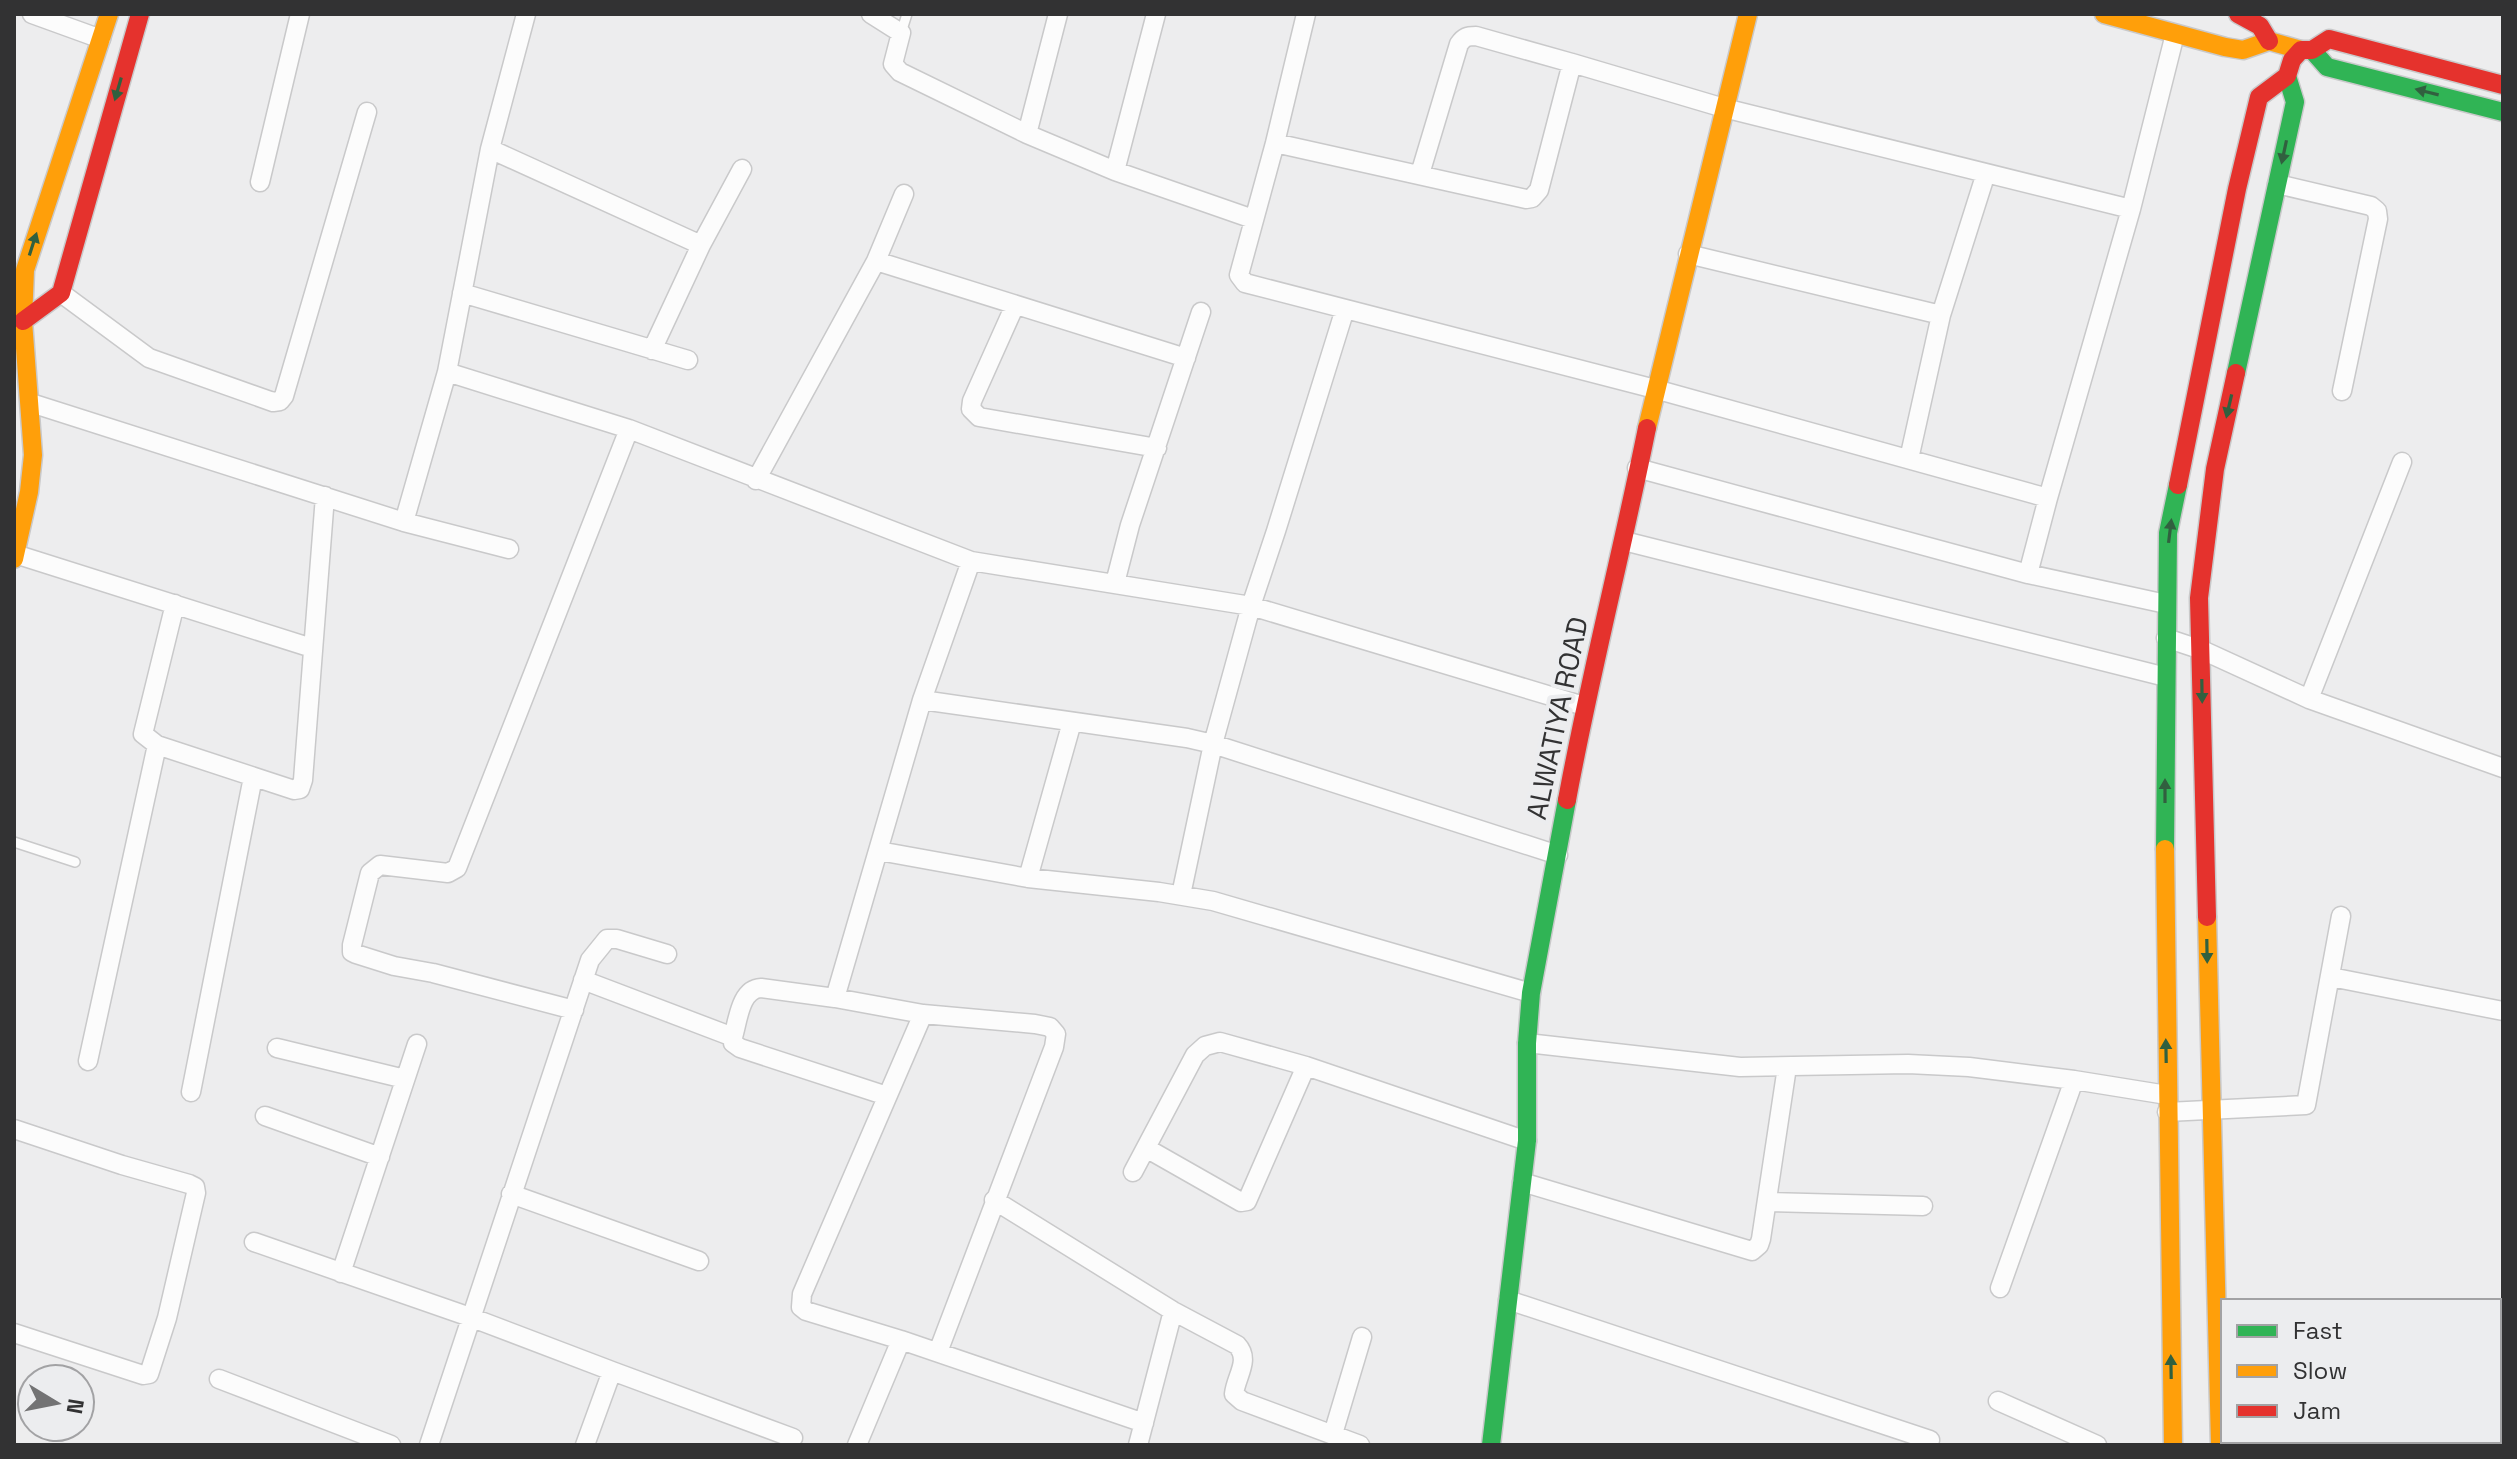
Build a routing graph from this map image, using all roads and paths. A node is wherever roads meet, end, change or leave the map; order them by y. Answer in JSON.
{"nodes":[{"id":1,"x":32,"y":14,"type":"edge"},
{"id":2,"x":109,"y":14,"type":"edge"},
{"id":3,"x":140,"y":14,"type":"edge"},
{"id":4,"x":300,"y":14,"type":"edge"},
{"id":5,"x":526,"y":14,"type":"edge"},
{"id":6,"x":871,"y":14,"type":"edge"},
{"id":7,"x":907,"y":14,"type":"edge"},
{"id":8,"x":1058,"y":14,"type":"edge"},
{"id":9,"x":1156,"y":14,"type":"edge"},
{"id":10,"x":1306,"y":14,"type":"edge"},
{"id":11,"x":1748,"y":14,"type":"edge"},
{"id":12,"x":2104,"y":14,"type":"edge"},
{"id":13,"x":2238,"y":14,"type":"edge"},
{"id":14,"x":901,"y":33,"type":"junction"},
{"id":15,"x":2175,"y":34,"type":"junction"},
{"id":16,"x":101,"y":39,"type":"junction"},
{"id":17,"x":2269,"y":41,"type":"junction"},
{"id":18,"x":2306,"y":50,"type":"junction"},
{"id":19,"x":1572,"y":63,"type":"junction"},
{"id":20,"x":2287,"y":76,"type":"junction"},
{"id":21,"x":2503,"y":85,"type":"edge"},
{"id":22,"x":1724,"y":108,"type":"junction"},
{"id":23,"x":367,"y":112,"type":"dead end"},
{"id":24,"x":2503,"y":112,"type":"edge"},
{"id":25,"x":1027,"y":134,"type":"junction"},
{"id":26,"x":1275,"y":143,"type":"junction"},
{"id":27,"x":490,"y":149,"type":"junction"},
{"id":28,"x":742,"y":169,"type":"dead end"},
{"id":29,"x":1115,"y":171,"type":"junction"},
{"id":30,"x":1986,"y":173,"type":"junction"},
{"id":31,"x":1420,"y":174,"type":"junction"},
{"id":32,"x":260,"y":182,"type":"dead end"},
{"id":33,"x":2277,"y":184,"type":"junction"},
{"id":34,"x":904,"y":194,"type":"dead end"},
{"id":35,"x":2131,"y":209,"type":"junction"},
{"id":36,"x":1253,"y":219,"type":"junction"},
{"id":37,"x":701,"y":245,"type":"junction"},
{"id":38,"x":1688,"y":254,"type":"junction"},
{"id":39,"x":876,"y":261,"type":"junction"},
{"id":40,"x":61,"y":293,"type":"junction"},
{"id":41,"x":462,"y":293,"type":"junction"},
{"id":42,"x":1015,"y":305,"type":"junction"},
{"id":43,"x":1345,"y":309,"type":"junction"},
{"id":44,"x":1201,"y":312,"type":"dead end"},
{"id":45,"x":1941,"y":315,"type":"junction"},
{"id":46,"x":19,"y":323,"type":"edge"},
{"id":47,"x":2206,"y":347,"type":"junction"},
{"id":48,"x":652,"y":350,"type":"junction"},
{"id":49,"x":2241,"y":352,"type":"junction"},
{"id":50,"x":1186,"y":358,"type":"junction"},
{"id":51,"x":688,"y":360,"type":"dead end"},
{"id":52,"x":447,"y":372,"type":"junction"},
{"id":53,"x":1655,"y":389,"type":"junction"},
{"id":54,"x":2342,"y":391,"type":"dead end"},
{"id":55,"x":31,"y":403,"type":"junction"},
{"id":56,"x":31,"y":423,"type":"junction"},
{"id":57,"x":629,"y":429,"type":"junction"},
{"id":58,"x":1157,"y":448,"type":"junction"},
{"id":59,"x":14,"y":455,"type":"edge"},
{"id":60,"x":1909,"y":459,"type":"junction"},
{"id":61,"x":2402,"y":462,"type":"dead end"},
{"id":62,"x":1637,"y":468,"type":"junction"},
{"id":63,"x":756,"y":480,"type":"junction"},
{"id":64,"x":325,"y":496,"type":"junction"},
{"id":65,"x":2048,"y":498,"type":"junction"},
{"id":66,"x":404,"y":522,"type":"junction"},
{"id":67,"x":1624,"y":541,"type":"junction"},
{"id":68,"x":509,"y":549,"type":"dead end"},
{"id":69,"x":15,"y":556,"type":"edge"},
{"id":70,"x":971,"y":561,"type":"junction"},
{"id":71,"x":2028,"y":574,"type":"junction"},
{"id":72,"x":1115,"y":583,"type":"junction"},
{"id":73,"x":175,"y":604,"type":"junction"},
{"id":74,"x":2166,"y":604,"type":"junction"},
{"id":75,"x":1251,"y":606,"type":"junction"},
{"id":76,"x":2166,"y":638,"type":"junction"},
{"id":77,"x":312,"y":648,"type":"junction"},
{"id":78,"x":2202,"y":650,"type":"junction"},
{"id":79,"x":2166,"y":677,"type":"junction"},
{"id":80,"x":2309,"y":699,"type":"junction"},
{"id":81,"x":922,"y":700,"type":"junction"},
{"id":82,"x":1584,"y":706,"type":"junction"},
{"id":83,"x":1072,"y":722,"type":"junction"},
{"id":84,"x":1213,"y":744,"type":"junction"},
{"id":85,"x":157,"y":745,"type":"junction"},
{"id":86,"x":2503,"y":768,"type":"edge"},
{"id":87,"x":253,"y":777,"type":"junction"},
{"id":88,"x":14,"y":842,"type":"edge"},
{"id":89,"x":879,"y":851,"type":"junction"},
{"id":90,"x":1558,"y":855,"type":"junction"},
{"id":91,"x":75,"y":862,"type":"dead end"},
{"id":92,"x":1028,"y":878,"type":"junction"},
{"id":93,"x":1181,"y":895,"type":"junction"},
{"id":94,"x":2341,"y":916,"type":"dead end"},
{"id":95,"x":667,"y":954,"type":"dead end"},
{"id":96,"x":2331,"y":977,"type":"junction"},
{"id":97,"x":583,"y":980,"type":"junction"},
{"id":98,"x":1531,"y":993,"type":"junction"},
{"id":99,"x":835,"y":998,"type":"junction"},
{"id":100,"x":574,"y":1010,"type":"junction"},
{"id":101,"x":2503,"y":1011,"type":"edge"},
{"id":102,"x":923,"y":1014,"type":"junction"},
{"id":103,"x":733,"y":1037,"type":"junction"},
{"id":104,"x":1527,"y":1043,"type":"junction"},
{"id":105,"x":417,"y":1044,"type":"dead end"},
{"id":106,"x":277,"y":1048,"type":"dead end"},
{"id":107,"x":88,"y":1061,"type":"dead end"},
{"id":108,"x":1306,"y":1066,"type":"junction"},
{"id":109,"x":1787,"y":1067,"type":"junction"},
{"id":110,"x":405,"y":1079,"type":"junction"},
{"id":111,"x":2074,"y":1080,"type":"junction"},
{"id":112,"x":191,"y":1092,"type":"dead end"},
{"id":113,"x":887,"y":1096,"type":"junction"},
{"id":114,"x":2167,"y":1103,"type":"junction"},
{"id":115,"x":2210,"y":1108,"type":"junction"},
{"id":116,"x":265,"y":1116,"type":"dead end"},
{"id":117,"x":14,"y":1129,"type":"edge"},
{"id":118,"x":1527,"y":1141,"type":"junction"},
{"id":119,"x":1146,"y":1148,"type":"junction"},
{"id":120,"x":380,"y":1157,"type":"junction"},
{"id":121,"x":1133,"y":1172,"type":"dead end"},
{"id":122,"x":1522,"y":1182,"type":"junction"},
{"id":123,"x":511,"y":1194,"type":"junction"},
{"id":124,"x":994,"y":1200,"type":"junction"},
{"id":125,"x":1767,"y":1202,"type":"junction"},
{"id":126,"x":1923,"y":1206,"type":"dead end"},
{"id":127,"x":254,"y":1242,"type":"dead end"},
{"id":128,"x":699,"y":1261,"type":"dead end"},
{"id":129,"x":341,"y":1273,"type":"junction"},
{"id":130,"x":2000,"y":1288,"type":"dead end"},
{"id":131,"x":1508,"y":1300,"type":"junction"},
{"id":132,"x":1173,"y":1311,"type":"junction"},
{"id":133,"x":470,"y":1317,"type":"junction"},
{"id":134,"x":14,"y":1333,"type":"edge"},
{"id":135,"x":1362,"y":1337,"type":"dead end"},
{"id":136,"x":901,"y":1340,"type":"junction"},
{"id":137,"x":938,"y":1352,"type":"junction"},
{"id":138,"x":612,"y":1371,"type":"junction"},
{"id":139,"x":219,"y":1379,"type":"dead end"},
{"id":140,"x":1998,"y":1401,"type":"dead end"},
{"id":141,"x":1144,"y":1423,"type":"junction"},
{"id":142,"x":1333,"y":1434,"type":"junction"},
{"id":143,"x":1890,"y":1436,"type":"edge"},
{"id":144,"x":793,"y":1438,"type":"dead end"},
{"id":145,"x":1930,"y":1440,"type":"dead end"},
{"id":146,"x":864,"y":1443,"type":"edge"},
{"id":147,"x":391,"y":1445,"type":"edge"},
{"id":148,"x":429,"y":1445,"type":"edge"},
{"id":149,"x":585,"y":1445,"type":"edge"},
{"id":150,"x":1138,"y":1445,"type":"edge"},
{"id":151,"x":1360,"y":1445,"type":"edge"},
{"id":152,"x":1491,"y":1445,"type":"edge"},
{"id":153,"x":2095,"y":1445,"type":"edge"},
{"id":154,"x":2173,"y":1445,"type":"edge"},
{"id":155,"x":2220,"y":1445,"type":"edge"}],
"edges":[{"from":1,"to":16,"type":"street"},
{"from":2,"to":16,"type":"main road"},
{"from":3,"to":40,"type":"main road","one_way":true},
{"from":4,"to":32,"type":"street"},
{"from":5,"to":27,"type":"street"},
{"from":6,"to":14,"type":"street"},
{"from":7,"to":14,"type":"lane"},
{"from":8,"to":25,"type":"street"},
{"from":9,"to":29,"type":"street"},
{"from":10,"to":26,"type":"street"},
{"from":11,"to":22,"type":"main road","name":"ALWATIYA ROAD"},
{"from":12,"to":15,"type":"main road"},
{"from":13,"to":17,"type":"main road"},
{"from":14,"to":25,"type":"street"},
{"from":15,"to":17,"type":"main road"},
{"from":15,"to":35,"type":"street"},
{"from":46,"to":16,"type":"main road","one_way":true},
{"from":17,"to":18,"type":"main road"},
{"from":18,"to":20,"type":"main road"},
{"from":18,"to":21,"type":"main road"},
{"from":24,"to":18,"type":"main road","one_way":true},
{"from":19,"to":22,"type":"street"},
{"from":19,"to":31,"type":"street"},
{"from":19,"to":31,"type":"street"},
{"from":20,"to":33,"type":"main road","one_way":true},
{"from":20,"to":47,"type":"main road"},
{"from":22,"to":30,"type":"street"},
{"from":22,"to":38,"type":"main road","name":"ALWATIYA ROAD"},
{"from":23,"to":40,"type":"street"},
{"from":25,"to":29,"type":"street"},
{"from":26,"to":31,"type":"street"},
{"from":26,"to":36,"type":"street"},
{"from":27,"to":37,"type":"street"},
{"from":27,"to":41,"type":"street"},
{"from":28,"to":37,"type":"street"},
{"from":29,"to":36,"type":"street"},
{"from":30,"to":35,"type":"street"},
{"from":30,"to":45,"type":"street"},
{"from":33,"to":49,"type":"main road"},
{"from":33,"to":54,"type":"street"},
{"from":34,"to":39,"type":"street"},
{"from":35,"to":65,"type":"street"},
{"from":36,"to":43,"type":"street"},
{"from":37,"to":48,"type":"street"},
{"from":38,"to":45,"type":"street"},
{"from":38,"to":53,"type":"main road","name":"ALWATIYA ROAD"},
{"from":39,"to":42,"type":"street"},
{"from":39,"to":63,"type":"street"},
{"from":40,"to":46,"type":"main road"},
{"from":41,"to":48,"type":"street"},
{"from":41,"to":52,"type":"street"},
{"from":42,"to":50,"type":"street"},
{"from":42,"to":58,"type":"street"},
{"from":43,"to":53,"type":"street"},
{"from":43,"to":75,"type":"street"},
{"from":44,"to":50,"type":"street"},
{"from":45,"to":60,"type":"street"},
{"from":46,"to":55,"type":"main road"},
{"from":47,"to":49,"type":"main road"},
{"from":74,"to":47,"type":"main road","one_way":true},
{"from":48,"to":51,"type":"street"},
{"from":49,"to":78,"type":"main road","one_way":true},
{"from":50,"to":58,"type":"street"},
{"from":52,"to":57,"type":"street"},
{"from":52,"to":66,"type":"street"},
{"from":53,"to":60,"type":"street"},
{"from":53,"to":62,"type":"main road","name":"ALWATIYA ROAD"},
{"from":55,"to":56,"type":"main road"},
{"from":55,"to":64,"type":"street"},
{"from":56,"to":59,"type":"main road"},
{"from":56,"to":69,"type":"main road"},
{"from":57,"to":63,"type":"street"},
{"from":57,"to":100,"type":"street"},
{"from":58,"to":72,"type":"street"},
{"from":60,"to":65,"type":"street"},
{"from":61,"to":80,"type":"street"},
{"from":62,"to":67,"type":"main road","name":"ALWATIYA ROAD"},
{"from":62,"to":71,"type":"street"},
{"from":63,"to":70,"type":"street"},
{"from":64,"to":66,"type":"street"},
{"from":64,"to":77,"type":"street"},
{"from":65,"to":71,"type":"street"},
{"from":66,"to":68,"type":"street"},
{"from":67,"to":79,"type":"street"},
{"from":67,"to":82,"type":"main road","name":"ALWATIYA ROAD"},
{"from":69,"to":73,"type":"street"},
{"from":70,"to":72,"type":"street"},
{"from":70,"to":81,"type":"street"},
{"from":71,"to":74,"type":"street"},
{"from":72,"to":75,"type":"street"},
{"from":73,"to":77,"type":"street"},
{"from":73,"to":85,"type":"street"},
{"from":74,"to":76,"type":"main road"},
{"from":75,"to":82,"type":"street"},
{"from":75,"to":84,"type":"street"},
{"from":76,"to":78,"type":"street"},
{"from":76,"to":79,"type":"main road"},
{"from":77,"to":87,"type":"street"},
{"from":78,"to":80,"type":"street"},
{"from":78,"to":115,"type":"main road","one_way":true},
{"from":114,"to":79,"type":"main road","one_way":true},
{"from":80,"to":86,"type":"street"},
{"from":81,"to":83,"type":"street"},
{"from":81,"to":89,"type":"street"},
{"from":82,"to":90,"type":"main road","name":"ALWATIYA ROAD"},
{"from":83,"to":84,"type":"street"},
{"from":83,"to":92,"type":"street"},
{"from":84,"to":90,"type":"street"},
{"from":84,"to":93,"type":"street"},
{"from":85,"to":87,"type":"street"},
{"from":85,"to":107,"type":"street"},
{"from":87,"to":112,"type":"street"},
{"from":88,"to":91,"type":"lane"},
{"from":89,"to":92,"type":"street"},
{"from":89,"to":99,"type":"street"},
{"from":90,"to":98,"type":"main road","name":"ALWATIYA ROAD"},
{"from":92,"to":93,"type":"street"},
{"from":93,"to":98,"type":"street"},
{"from":94,"to":96,"type":"street"},
{"from":95,"to":97,"type":"street"},
{"from":96,"to":101,"type":"street"},
{"from":96,"to":115,"type":"street"},
{"from":97,"to":100,"type":"street"},
{"from":97,"to":103,"type":"street"},
{"from":98,"to":104,"type":"main road","name":"ALWATIYA ROAD"},
{"from":99,"to":102,"type":"street"},
{"from":99,"to":103,"type":"street"},
{"from":100,"to":123,"type":"street"},
{"from":102,"to":113,"type":"street"},
{"from":102,"to":124,"type":"street"},
{"from":103,"to":113,"type":"street"},
{"from":104,"to":109,"type":"street"},
{"from":104,"to":118,"type":"main road","name":"ALWATIYA ROAD"},
{"from":105,"to":110,"type":"street"},
{"from":106,"to":110,"type":"street"},
{"from":108,"to":118,"type":"street"},
{"from":108,"to":119,"type":"street"},
{"from":108,"to":119,"type":"street"},
{"from":109,"to":111,"type":"street"},
{"from":109,"to":125,"type":"street"},
{"from":110,"to":120,"type":"street"},
{"from":111,"to":114,"type":"street"},
{"from":111,"to":130,"type":"street"},
{"from":113,"to":136,"type":"street"},
{"from":114,"to":115,"type":"street"},
{"from":154,"to":114,"type":"main road","one_way":true},
{"from":115,"to":155,"type":"main road"},
{"from":116,"to":120,"type":"street"},
{"from":117,"to":134,"type":"street"},
{"from":118,"to":122,"type":"main road","name":"ALWATIYA ROAD"},
{"from":119,"to":121,"type":"street"},
{"from":120,"to":129,"type":"street"},
{"from":122,"to":125,"type":"street"},
{"from":122,"to":131,"type":"main road","name":"ALWATIYA ROAD"},
{"from":123,"to":128,"type":"street"},
{"from":123,"to":133,"type":"street"},
{"from":124,"to":132,"type":"street"},
{"from":124,"to":137,"type":"street"},
{"from":125,"to":126,"type":"street"},
{"from":127,"to":129,"type":"street"},
{"from":129,"to":133,"type":"street"},
{"from":131,"to":143,"type":"street"},
{"from":131,"to":152,"type":"main road","name":"ALWATIYA ROAD"},
{"from":132,"to":141,"type":"street"},
{"from":132,"to":142,"type":"street"},
{"from":133,"to":138,"type":"street"},
{"from":133,"to":148,"type":"street"},
{"from":135,"to":142,"type":"street"},
{"from":136,"to":137,"type":"street"},
{"from":136,"to":146,"type":"street"},
{"from":137,"to":141,"type":"street"},
{"from":138,"to":144,"type":"street"},
{"from":138,"to":149,"type":"street"},
{"from":139,"to":147,"type":"street"},
{"from":140,"to":153,"type":"street"},
{"from":141,"to":150,"type":"street"},
{"from":142,"to":151,"type":"street"},
{"from":143,"to":145,"type":"street"}]}
